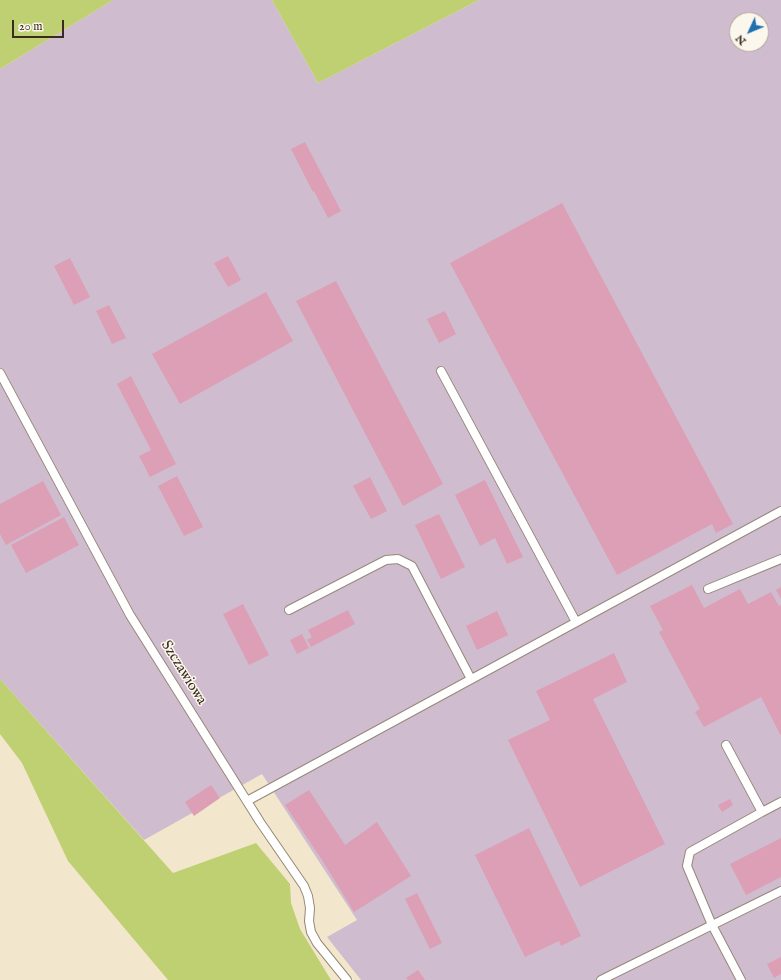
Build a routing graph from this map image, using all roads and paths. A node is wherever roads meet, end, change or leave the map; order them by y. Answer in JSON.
{"nodes":[{"id":1,"x":441,"y":371,"type":"dead end"},
{"id":2,"x":0,"y":373,"type":"edge"},
{"id":3,"x":781,"y":511,"type":"edge"},
{"id":4,"x":781,"y":559,"type":"edge"},
{"id":5,"x":708,"y":589,"type":"dead end"},
{"id":6,"x":289,"y":610,"type":"dead end"},
{"id":7,"x":576,"y":622,"type":"junction"},
{"id":8,"x":471,"y":679,"type":"junction"},
{"id":9,"x":726,"y":745,"type":"dead end"},
{"id":10,"x":247,"y":801,"type":"junction"},
{"id":11,"x":781,"y":802,"type":"edge"},
{"id":12,"x":762,"y":812,"type":"junction"},
{"id":13,"x":781,"y":891,"type":"edge"},
{"id":14,"x":712,"y":925,"type":"junction"},
{"id":15,"x":347,"y":980,"type":"edge"},
{"id":16,"x":601,"y":980,"type":"edge"},
{"id":17,"x":741,"y":980,"type":"edge"}],
"edges":[{"from":1,"to":7,"type":"lane"},
{"from":2,"to":10,"type":"lane","name":"Szczawiowa"},
{"from":3,"to":7,"type":"lane"},
{"from":4,"to":5,"type":"lane"},
{"from":6,"to":8,"type":"lane"},
{"from":7,"to":8,"type":"lane"},
{"from":8,"to":10,"type":"lane"},
{"from":9,"to":12,"type":"lane"},
{"from":10,"to":15,"type":"lane","name":"Szczawiowa"},
{"from":11,"to":12,"type":"lane"},
{"from":12,"to":14,"type":"lane"},
{"from":13,"to":14,"type":"lane"},
{"from":14,"to":16,"type":"lane"},
{"from":14,"to":17,"type":"lane"}]}
